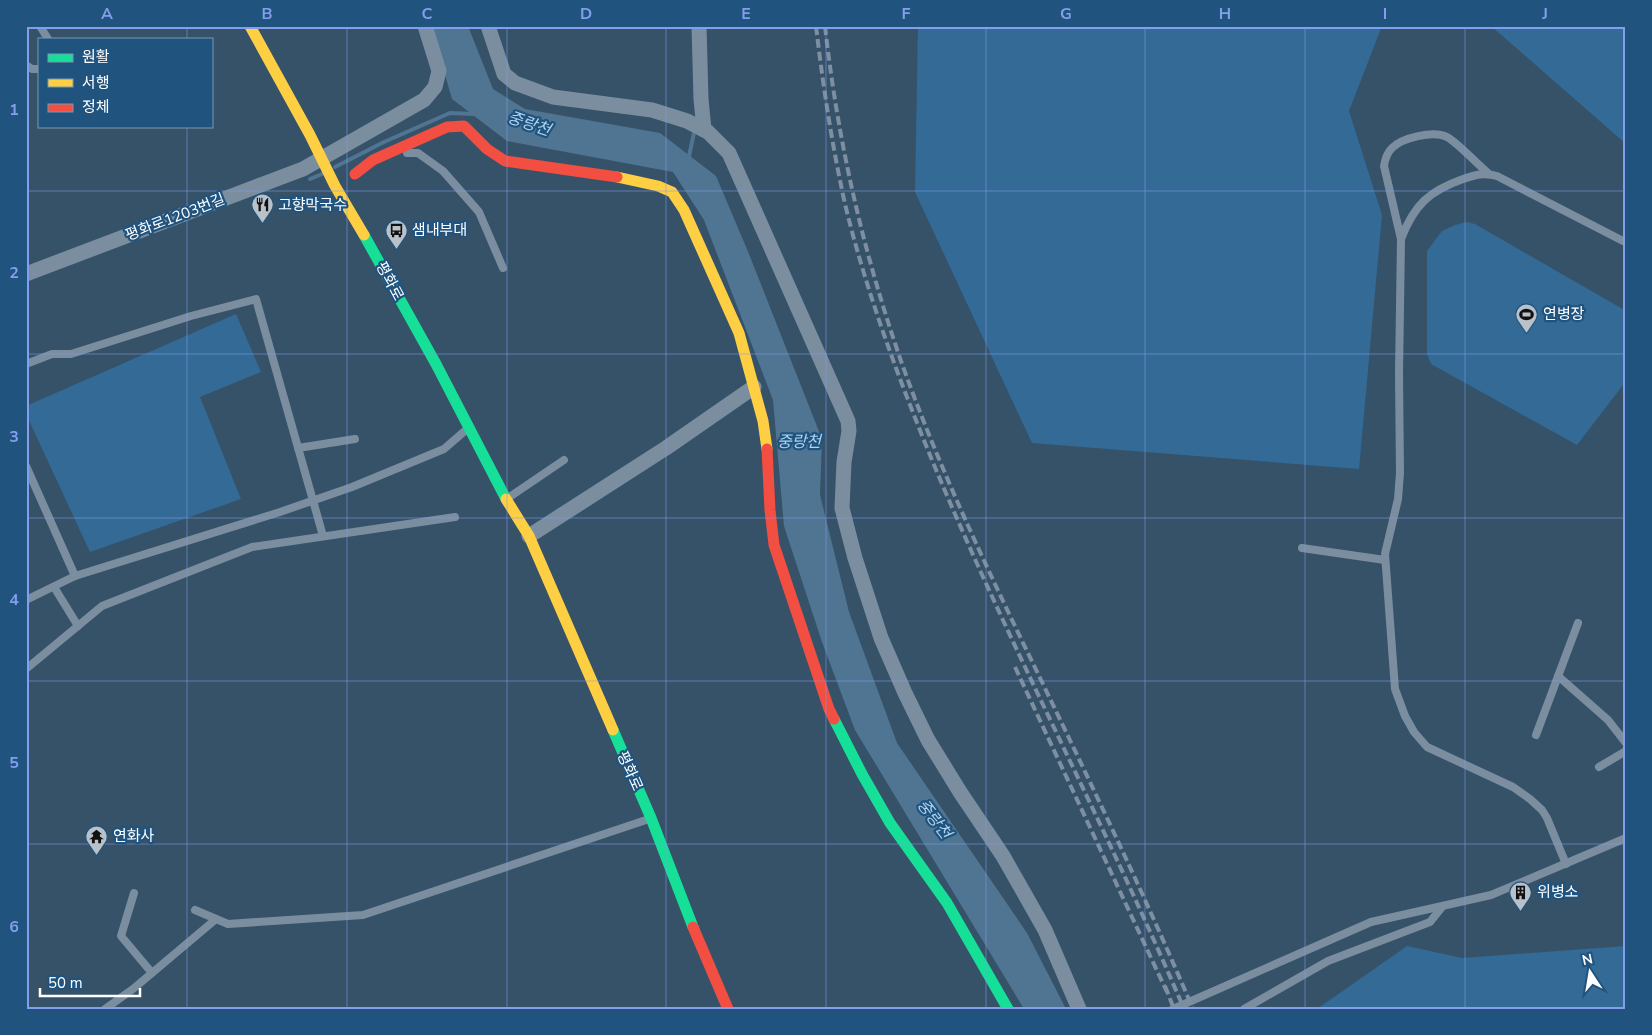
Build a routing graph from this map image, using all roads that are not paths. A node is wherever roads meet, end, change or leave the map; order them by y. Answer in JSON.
{"nodes":[{"id":1,"x":40,"y":26,"type":"edge"},
{"id":2,"x":250,"y":26,"type":"edge"},
{"id":3,"x":425,"y":26,"type":"edge"},
{"id":4,"x":488,"y":26,"type":"edge"},
{"id":5,"x":699,"y":26,"type":"edge"},
{"id":6,"x":47,"y":38,"type":"edge"},
{"id":7,"x":26,"y":65,"type":"edge"},
{"id":8,"x":38,"y":69,"type":"edge"},
{"id":9,"x":696,"y":126,"type":"junction"},
{"id":10,"x":388,"y":153,"type":"junction"},
{"id":11,"x":323,"y":162,"type":"junction"},
{"id":12,"x":1488,"y":173,"type":"junction"},
{"id":13,"x":355,"y":174,"type":"dead end"},
{"id":14,"x":1401,"y":239,"type":"junction"},
{"id":15,"x":1623,"y":241,"type":"dead end"},
{"id":16,"x":502,"y":268,"type":"dead end"},
{"id":17,"x":26,"y":274,"type":"edge"},
{"id":18,"x":26,"y":364,"type":"edge"},
{"id":19,"x":754,"y":387,"type":"junction"},
{"id":20,"x":469,"y":428,"type":"junction"},
{"id":21,"x":355,"y":439,"type":"dead end"},
{"id":22,"x":298,"y":448,"type":"junction"},
{"id":23,"x":564,"y":460,"type":"dead end"},
{"id":24,"x":26,"y":466,"type":"edge"},
{"id":25,"x":506,"y":499,"type":"junction"},
{"id":26,"x":312,"y":501,"type":"junction"},
{"id":27,"x":455,"y":517,"type":"dead end"},
{"id":28,"x":323,"y":536,"type":"junction"},
{"id":29,"x":529,"y":536,"type":"junction"},
{"id":30,"x":1302,"y":548,"type":"dead end"},
{"id":31,"x":1385,"y":560,"type":"junction"},
{"id":32,"x":75,"y":576,"type":"junction"},
{"id":33,"x":54,"y":587,"type":"junction"},
{"id":34,"x":26,"y":600,"type":"edge"},
{"id":35,"x":1578,"y":623,"type":"dead end"},
{"id":36,"x":78,"y":626,"type":"junction"},
{"id":37,"x":26,"y":670,"type":"edge"},
{"id":38,"x":1558,"y":676,"type":"junction"},
{"id":39,"x":1536,"y":735,"type":"dead end"},
{"id":40,"x":1626,"y":743,"type":"edge"},
{"id":41,"x":1626,"y":752,"type":"edge"},
{"id":42,"x":1600,"y":767,"type":"dead end"},
{"id":43,"x":651,"y":818,"type":"junction"},
{"id":44,"x":1626,"y":838,"type":"edge"},
{"id":45,"x":1566,"y":864,"type":"junction"},
{"id":46,"x":134,"y":893,"type":"dead end"},
{"id":47,"x":1442,"y":907,"type":"junction"},
{"id":48,"x":195,"y":910,"type":"dead end"},
{"id":49,"x":216,"y":919,"type":"junction"},
{"id":50,"x":152,"y":973,"type":"junction"},
{"id":51,"x":105,"y":1009,"type":"edge"},
{"id":52,"x":728,"y":1009,"type":"edge"},
{"id":53,"x":1008,"y":1009,"type":"edge"},
{"id":54,"x":1078,"y":1009,"type":"edge"},
{"id":55,"x":1173,"y":1009,"type":"edge"},
{"id":56,"x":1244,"y":1009,"type":"edge"}],
"edges":[{"from":1,"to":6,"type":"lane"},
{"from":2,"to":11,"type":"street","name":"평화로"},
{"from":3,"to":11,"type":"street","name":"평화로1203번길"},
{"from":4,"to":9,"type":"street"},
{"from":5,"to":9,"type":"street"},
{"from":7,"to":8,"type":"lane"},
{"from":9,"to":54,"type":"street"},
{"from":10,"to":13,"type":"street"},
{"from":10,"to":16,"type":"lane"},
{"from":10,"to":19,"type":"street"},
{"from":11,"to":17,"type":"street","name":"평화로1203번길"},
{"from":11,"to":20,"type":"street","name":"평화로"},
{"from":12,"to":14,"type":"lane"},
{"from":12,"to":14,"type":"lane"},
{"from":12,"to":15,"type":"lane"},
{"from":14,"to":31,"type":"lane"},
{"from":18,"to":22,"type":"lane"},
{"from":19,"to":29,"type":"street"},
{"from":19,"to":53,"type":"street"},
{"from":20,"to":25,"type":"street","name":"평화로"},
{"from":20,"to":26,"type":"lane"},
{"from":21,"to":22,"type":"lane"},
{"from":22,"to":26,"type":"lane"},
{"from":23,"to":25,"type":"lane"},
{"from":24,"to":32,"type":"lane"},
{"from":25,"to":29,"type":"street","name":"평화로"},
{"from":26,"to":28,"type":"lane"},
{"from":26,"to":32,"type":"lane"},
{"from":27,"to":28,"type":"lane"},
{"from":28,"to":36,"type":"lane"},
{"from":29,"to":43,"type":"street","name":"평화로"},
{"from":30,"to":31,"type":"lane"},
{"from":31,"to":45,"type":"lane"},
{"from":32,"to":33,"type":"lane"},
{"from":33,"to":34,"type":"lane"},
{"from":33,"to":36,"type":"lane"},
{"from":35,"to":38,"type":"lane"},
{"from":36,"to":37,"type":"lane"},
{"from":38,"to":39,"type":"lane"},
{"from":38,"to":40,"type":"lane"},
{"from":41,"to":42,"type":"lane"},
{"from":43,"to":49,"type":"lane"},
{"from":43,"to":52,"type":"street","name":"평화로"},
{"from":44,"to":45,"type":"lane"},
{"from":45,"to":47,"type":"lane"},
{"from":46,"to":50,"type":"lane"},
{"from":47,"to":55,"type":"lane"},
{"from":47,"to":56,"type":"lane"},
{"from":48,"to":49,"type":"lane"},
{"from":49,"to":50,"type":"lane"},
{"from":50,"to":51,"type":"lane"}]}
